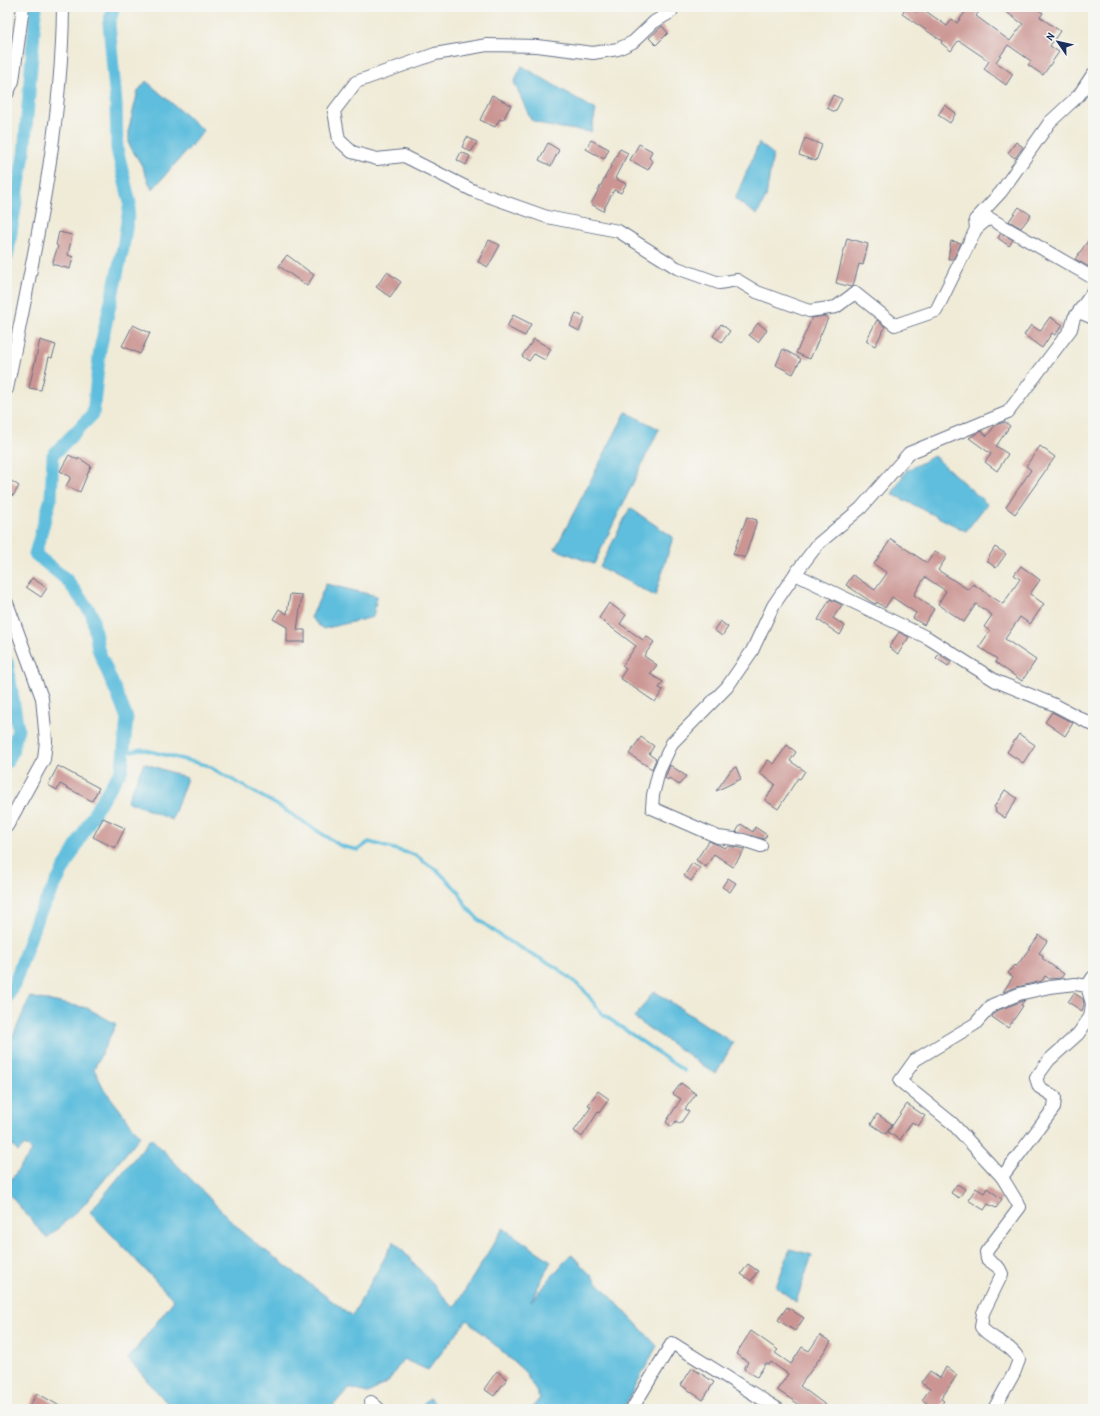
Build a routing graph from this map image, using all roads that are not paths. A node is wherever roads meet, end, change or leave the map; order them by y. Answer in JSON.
{"nodes":[{"id":1,"x":23,"y":7,"type":"edge"},
{"id":2,"x":63,"y":7,"type":"edge"},
{"id":3,"x":673,"y":7,"type":"edge"},
{"id":4,"x":1093,"y":74,"type":"edge"},
{"id":5,"x":7,"y":94,"type":"edge"},
{"id":6,"x":976,"y":229,"type":"junction"},
{"id":7,"x":1093,"y":278,"type":"edge"},
{"id":8,"x":1093,"y":292,"type":"edge"},
{"id":9,"x":1079,"y":312,"type":"junction"},
{"id":10,"x":1093,"y":318,"type":"edge"},
{"id":11,"x":7,"y":389,"type":"edge"},
{"id":12,"x":795,"y":574,"type":"junction"},
{"id":13,"x":7,"y":603,"type":"edge"},
{"id":14,"x":1093,"y":725,"type":"edge"},
{"id":15,"x":7,"y":826,"type":"edge"},
{"id":16,"x":761,"y":846,"type":"dead end"},
{"id":17,"x":1090,"y":982,"type":"edge"},
{"id":18,"x":1002,"y":1177,"type":"junction"},
{"id":19,"x":632,"y":1409,"type":"edge"},
{"id":20,"x":778,"y":1409,"type":"edge"},
{"id":21,"x":994,"y":1409,"type":"edge"}],
"edges":[{"from":1,"to":5,"type":"street"},
{"from":2,"to":11,"type":"street"},
{"from":3,"to":6,"type":"street"},
{"from":4,"to":6,"type":"street"},
{"from":6,"to":7,"type":"street"},
{"from":8,"to":9,"type":"street"},
{"from":9,"to":10,"type":"street"},
{"from":9,"to":12,"type":"street"},
{"from":12,"to":14,"type":"street"},
{"from":12,"to":16,"type":"street"},
{"from":13,"to":15,"type":"street"},
{"from":17,"to":18,"type":"street"},
{"from":17,"to":18,"type":"street"},
{"from":18,"to":21,"type":"street"},
{"from":19,"to":20,"type":"street"}]}
